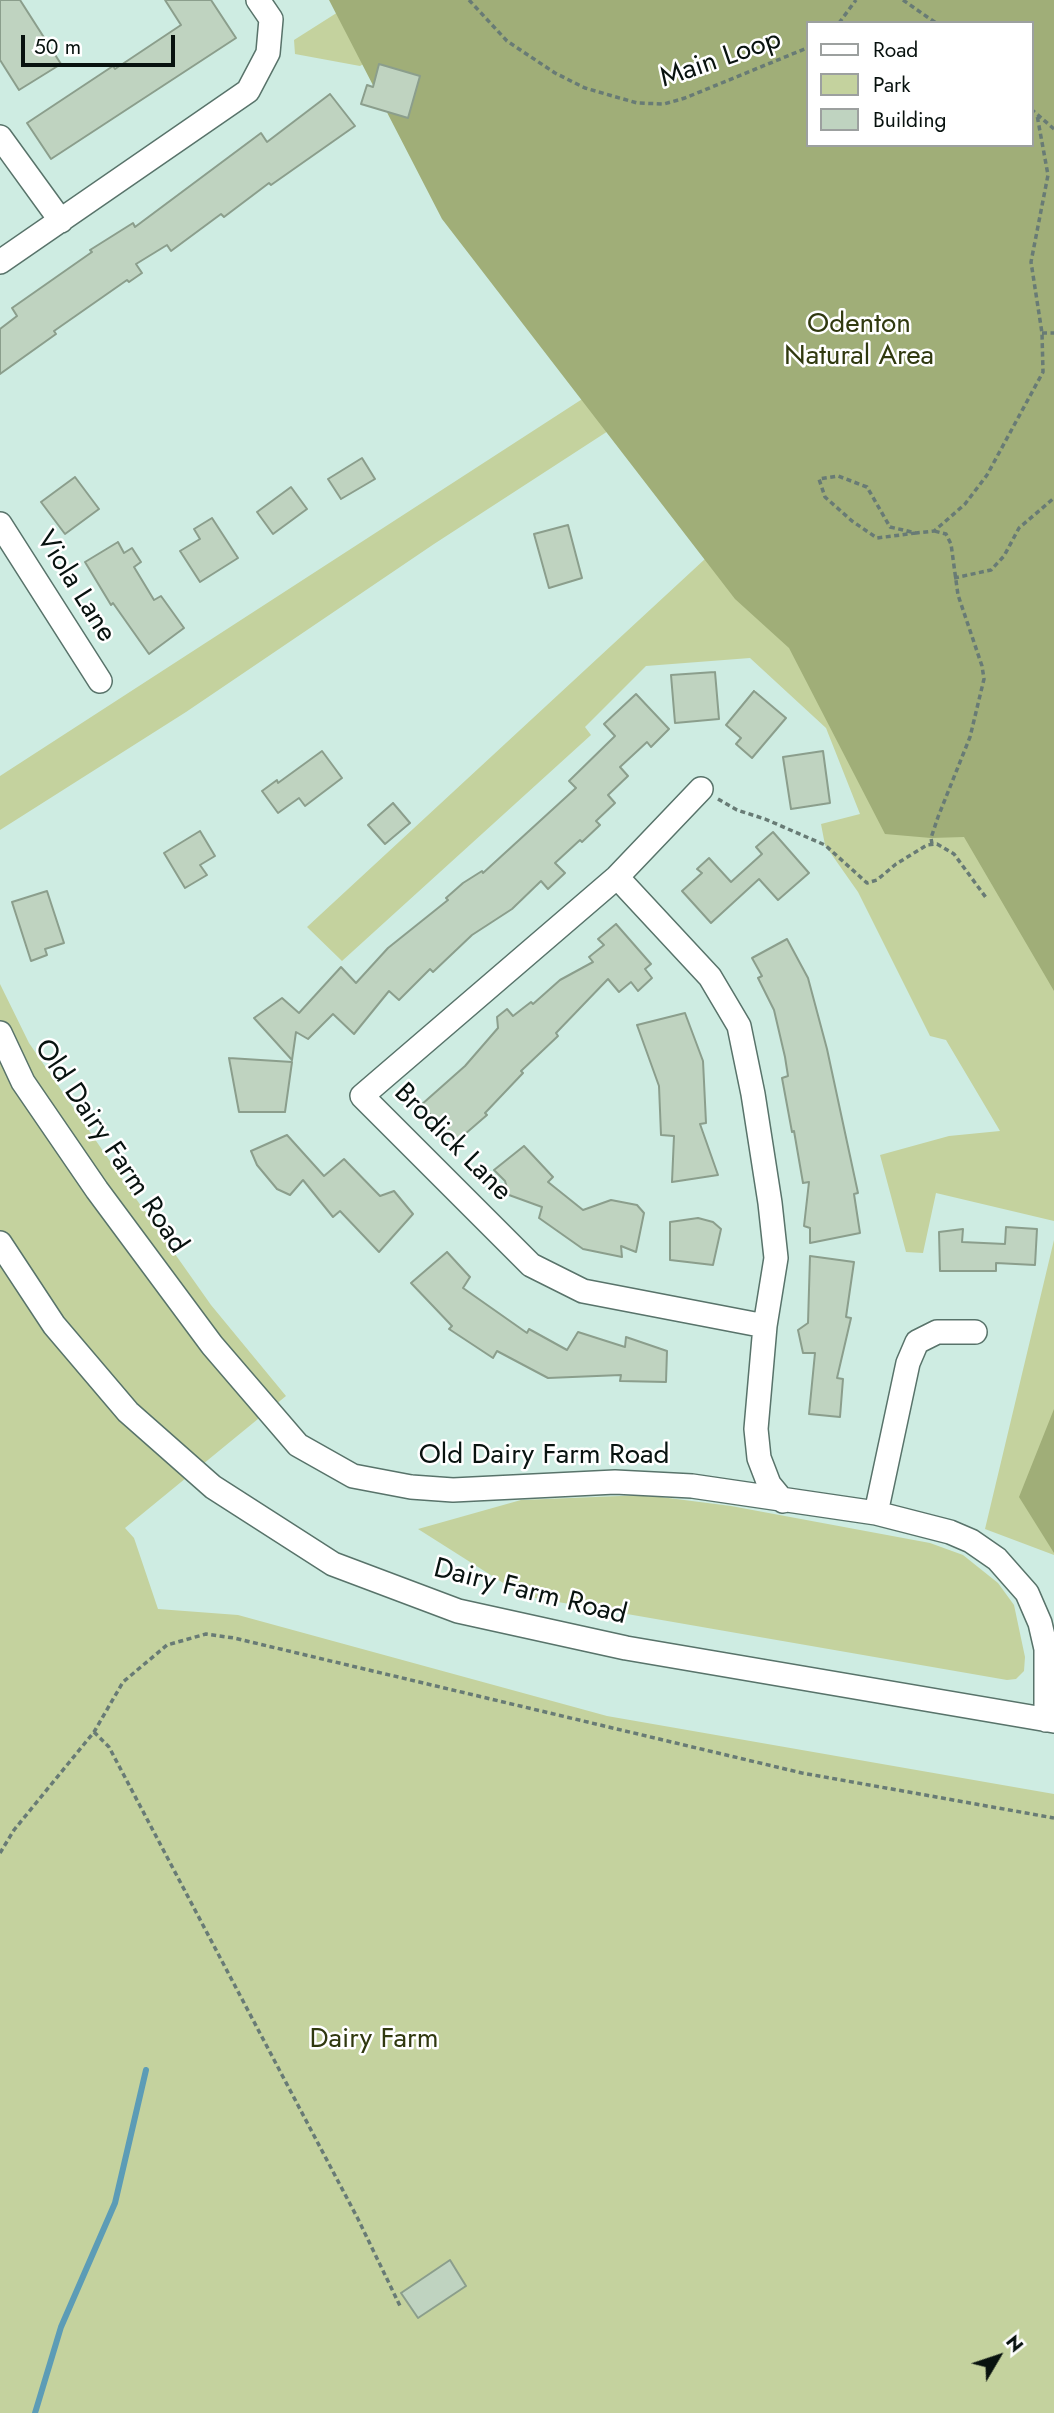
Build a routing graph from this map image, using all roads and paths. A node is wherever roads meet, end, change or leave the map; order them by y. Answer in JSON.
{"nodes":[{"id":1,"x":258,"y":0,"type":"edge"},
{"id":2,"x":469,"y":0,"type":"edge"},
{"id":3,"x":856,"y":0,"type":"edge"},
{"id":4,"x":903,"y":0,"type":"edge"},
{"id":5,"x":840,"y":21,"type":"edge"},
{"id":6,"x":933,"y":21,"type":"edge"},
{"id":7,"x":806,"y":48,"type":"edge"},
{"id":8,"x":1033,"y":111,"type":"edge"},
{"id":9,"x":1037,"y":115,"type":"junction"},
{"id":10,"x":1054,"y":129,"type":"edge"},
{"id":11,"x":0,"y":137,"type":"edge"},
{"id":12,"x":61,"y":221,"type":"junction"},
{"id":13,"x":0,"y":262,"type":"edge"},
{"id":14,"x":1041,"y":333,"type":"junction"},
{"id":15,"x":1054,"y":333,"type":"edge"},
{"id":16,"x":1054,"y":498,"type":"edge"},
{"id":17,"x":0,"y":524,"type":"edge"},
{"id":18,"x":934,"y":531,"type":"junction"},
{"id":19,"x":916,"y":533,"type":"junction"},
{"id":20,"x":954,"y":578,"type":"junction"},
{"id":21,"x":100,"y":681,"type":"dead end"},
{"id":22,"x":701,"y":789,"type":"joint"},
{"id":23,"x":932,"y":845,"type":"junction"},
{"id":24,"x":617,"y":877,"type":"junction"},
{"id":25,"x":986,"y":899,"type":"dead end"},
{"id":26,"x":0,"y":1033,"type":"edge"},
{"id":27,"x":0,"y":1243,"type":"edge"},
{"id":28,"x":765,"y":1325,"type":"junction"},
{"id":29,"x":975,"y":1332,"type":"dead end"},
{"id":30,"x":783,"y":1502,"type":"junction"},
{"id":31,"x":876,"y":1513,"type":"junction"},
{"id":32,"x":1050,"y":1720,"type":"edge"},
{"id":33,"x":94,"y":1732,"type":"junction"},
{"id":34,"x":1054,"y":1818,"type":"edge"},
{"id":35,"x":0,"y":1853,"type":"edge"},
{"id":36,"x":401,"y":2308,"type":"dead end"}],
"edges":[{"from":1,"to":12,"type":"street"},
{"from":2,"to":7,"type":"path","name":"Main Loop"},
{"from":3,"to":5,"type":"path"},
{"from":4,"to":6,"type":"path"},
{"from":8,"to":9,"type":"path"},
{"from":9,"to":10,"type":"path"},
{"from":9,"to":14,"type":"path"},
{"from":11,"to":12,"type":"street"},
{"from":12,"to":13,"type":"street"},
{"from":14,"to":15,"type":"path"},
{"from":14,"to":18,"type":"path"},
{"from":16,"to":20,"type":"path"},
{"from":17,"to":21,"type":"street","name":"Viola Lane"},
{"from":18,"to":19,"type":"path"},
{"from":18,"to":20,"type":"path"},
{"from":19,"to":19,"type":"path"},
{"from":20,"to":23,"type":"path"},
{"from":22,"to":23,"type":"path"},
{"from":22,"to":24,"type":"street","name":"Brodick Lane"},
{"from":23,"to":25,"type":"path"},
{"from":24,"to":28,"type":"street"},
{"from":24,"to":28,"type":"street","name":"Brodick Lane"},
{"from":26,"to":30,"type":"street","name":"Old Dairy Farm Road"},
{"from":27,"to":32,"type":"street","name":"Dairy Farm Road"},
{"from":28,"to":30,"type":"street"},
{"from":29,"to":31,"type":"street"},
{"from":30,"to":31,"type":"street","name":"Old Dairy Farm Road"},
{"from":31,"to":32,"type":"street","name":"Old Dairy Farm Road"},
{"from":33,"to":34,"type":"path"},
{"from":33,"to":35,"type":"path"},
{"from":33,"to":36,"type":"path"}]}
